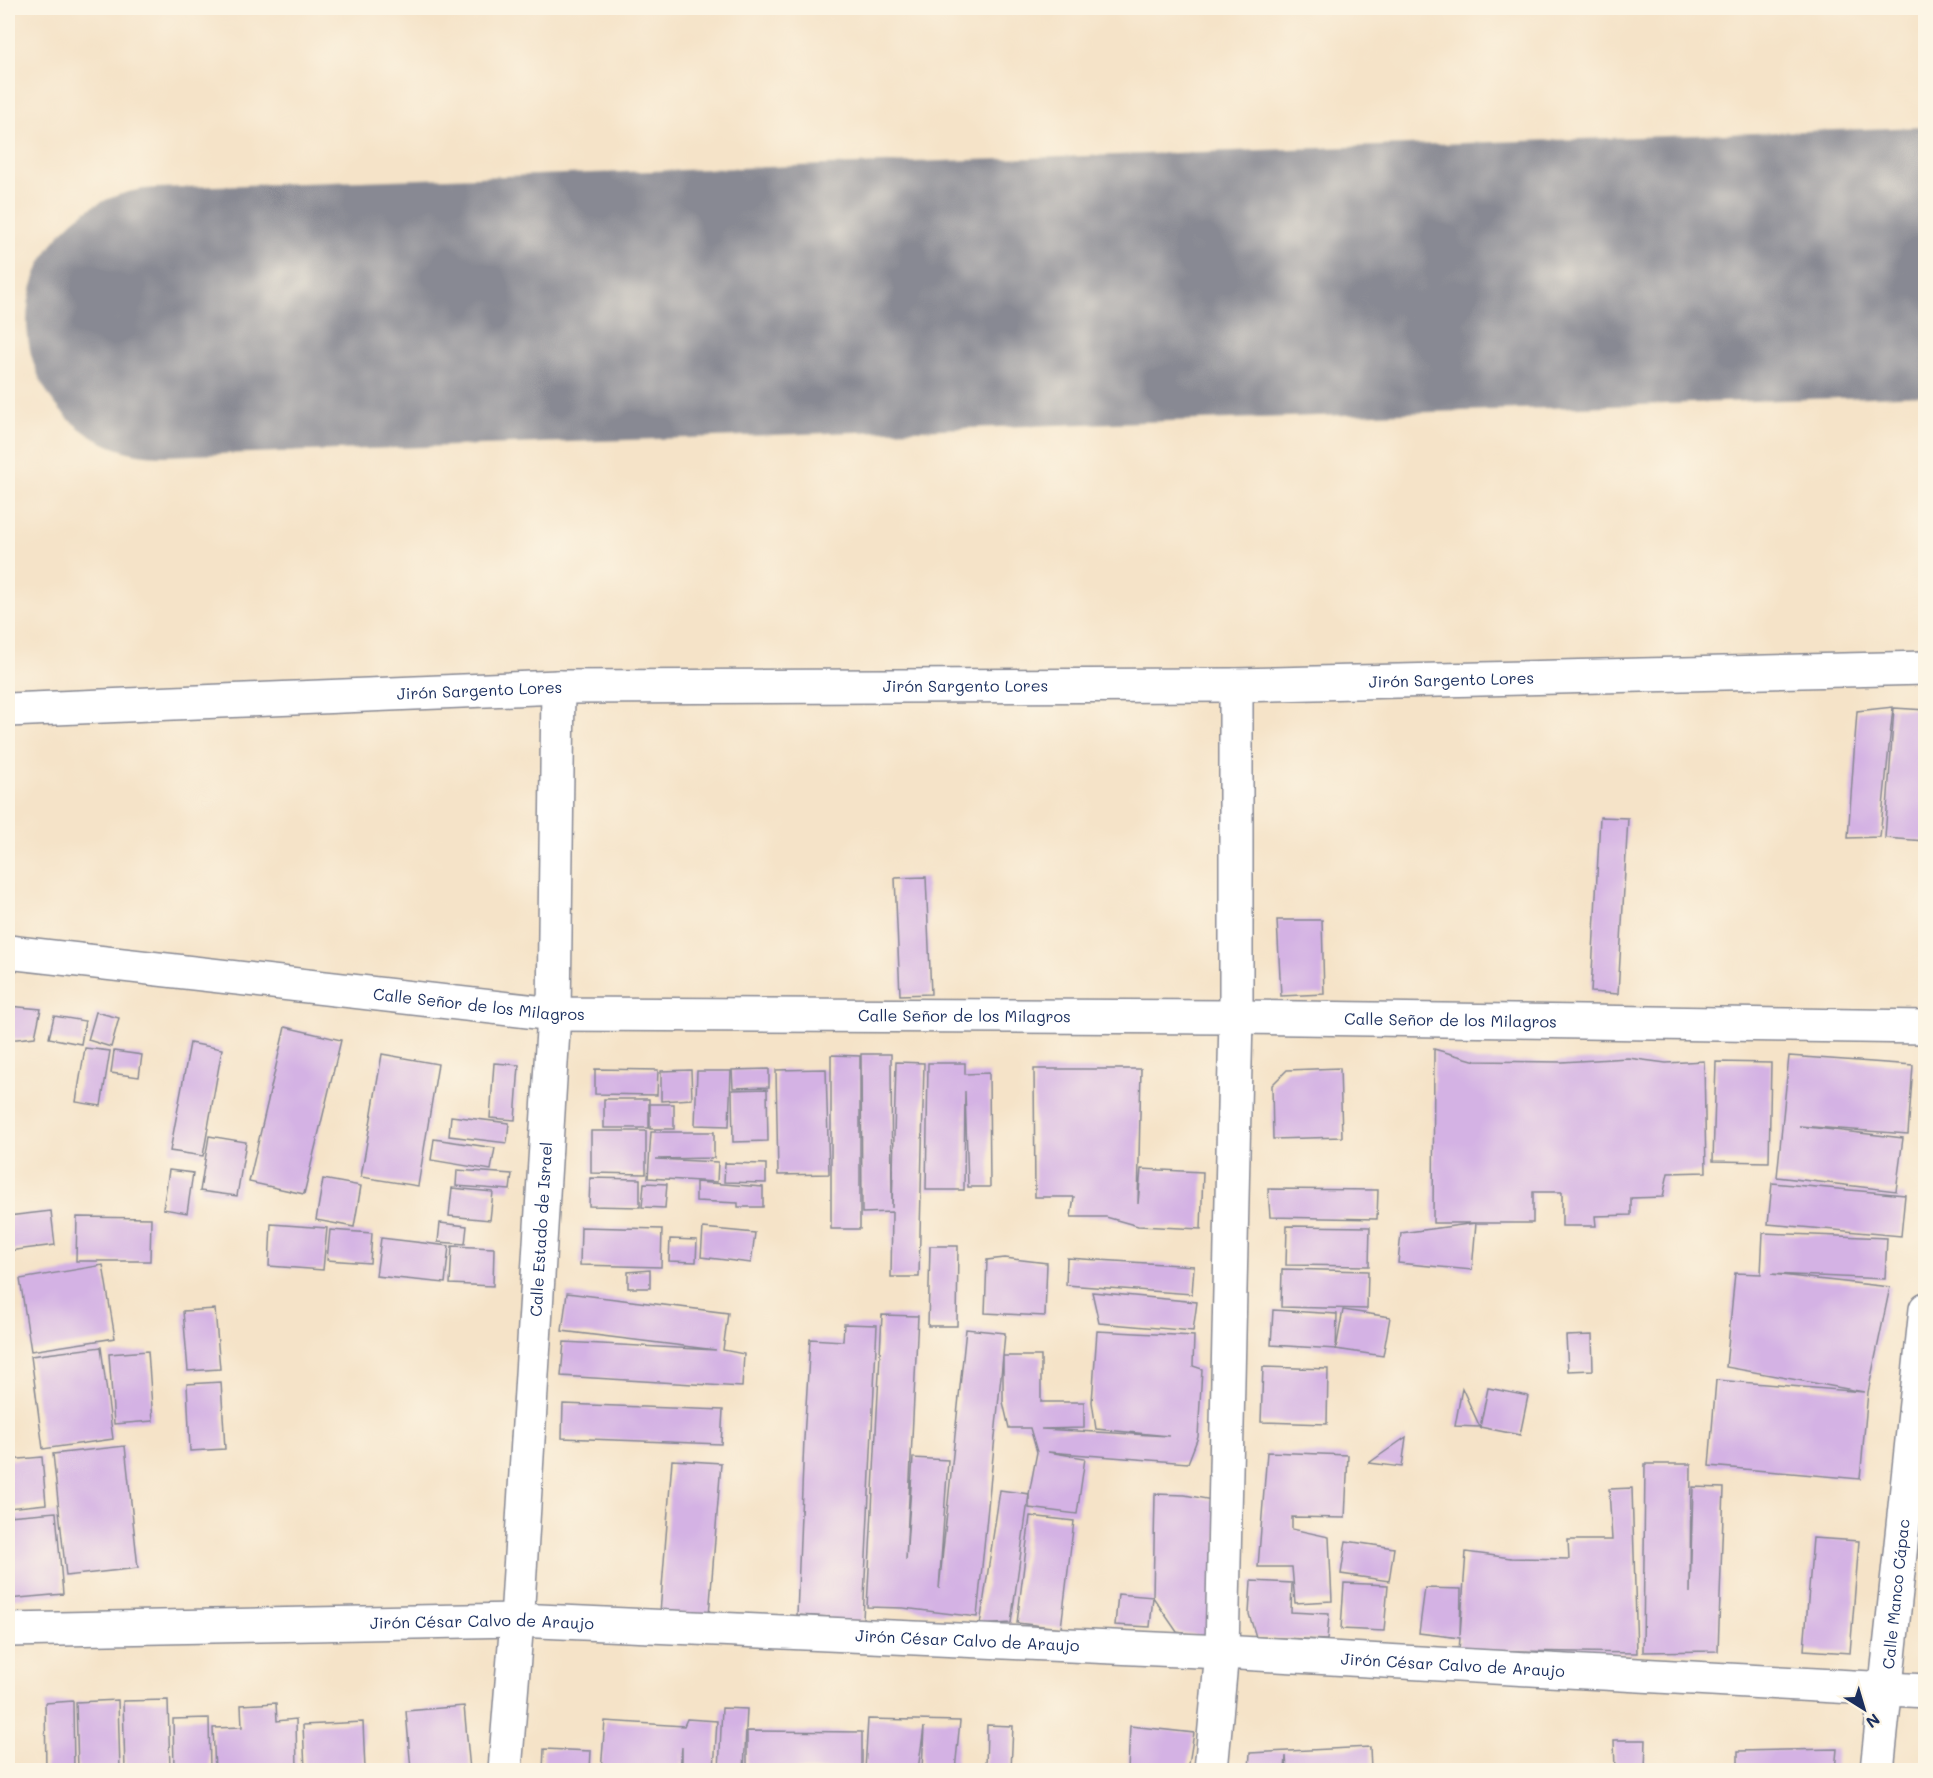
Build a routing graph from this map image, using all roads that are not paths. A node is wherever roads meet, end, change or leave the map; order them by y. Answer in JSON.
{"nodes":[{"id":1,"x":1926,"y":669,"type":"edge"},
{"id":2,"x":1236,"y":685,"type":"junction"},
{"id":3,"x":558,"y":687,"type":"junction"},
{"id":4,"x":8,"y":710,"type":"edge"},
{"id":5,"x":8,"y":952,"type":"edge"},
{"id":6,"x":554,"y":1014,"type":"junction"},
{"id":7,"x":1236,"y":1017,"type":"junction"},
{"id":8,"x":1926,"y":1027,"type":"edge"},
{"id":9,"x":1926,"y":1309,"type":"edge"},
{"id":10,"x":517,"y":1620,"type":"junction"},
{"id":11,"x":8,"y":1630,"type":"edge"},
{"id":12,"x":1222,"y":1652,"type":"junction"},
{"id":13,"x":1884,"y":1690,"type":"junction"},
{"id":14,"x":1926,"y":1691,"type":"edge"},
{"id":15,"x":505,"y":1770,"type":"edge"},
{"id":16,"x":1210,"y":1770,"type":"edge"},
{"id":17,"x":1877,"y":1770,"type":"edge"}],
"edges":[{"from":1,"to":2,"type":"street","name":"Jirón Sargento Lores"},
{"from":2,"to":3,"type":"street","name":"Jirón Sargento Lores"},
{"from":2,"to":7,"type":"street"},
{"from":3,"to":4,"type":"street","name":"Jirón Sargento Lores"},
{"from":3,"to":6,"type":"street","name":"Calle Estado de Israel"},
{"from":5,"to":6,"type":"street","name":"Calle Señor de los Milagros"},
{"from":6,"to":7,"type":"street","name":"Calle Señor de los Milagros"},
{"from":6,"to":10,"type":"street","name":"Calle Estado de Israel"},
{"from":7,"to":8,"type":"street","name":"Calle Señor de los Milagros"},
{"from":7,"to":12,"type":"street"},
{"from":9,"to":13,"type":"street","name":"Calle Manco Cápac"},
{"from":10,"to":11,"type":"street","name":"Jirón César Calvo de Araujo"},
{"from":10,"to":12,"type":"street","name":"Jirón César Calvo de Araujo"},
{"from":10,"to":15,"type":"street","name":"Calle Estado de Israel"},
{"from":12,"to":13,"type":"street","name":"Jirón César Calvo de Araujo"},
{"from":12,"to":16,"type":"street"},
{"from":13,"to":14,"type":"street","name":"Jirón César Calvo de Araujo"},
{"from":13,"to":17,"type":"street","name":"Calle Manco Cápac"}]}
